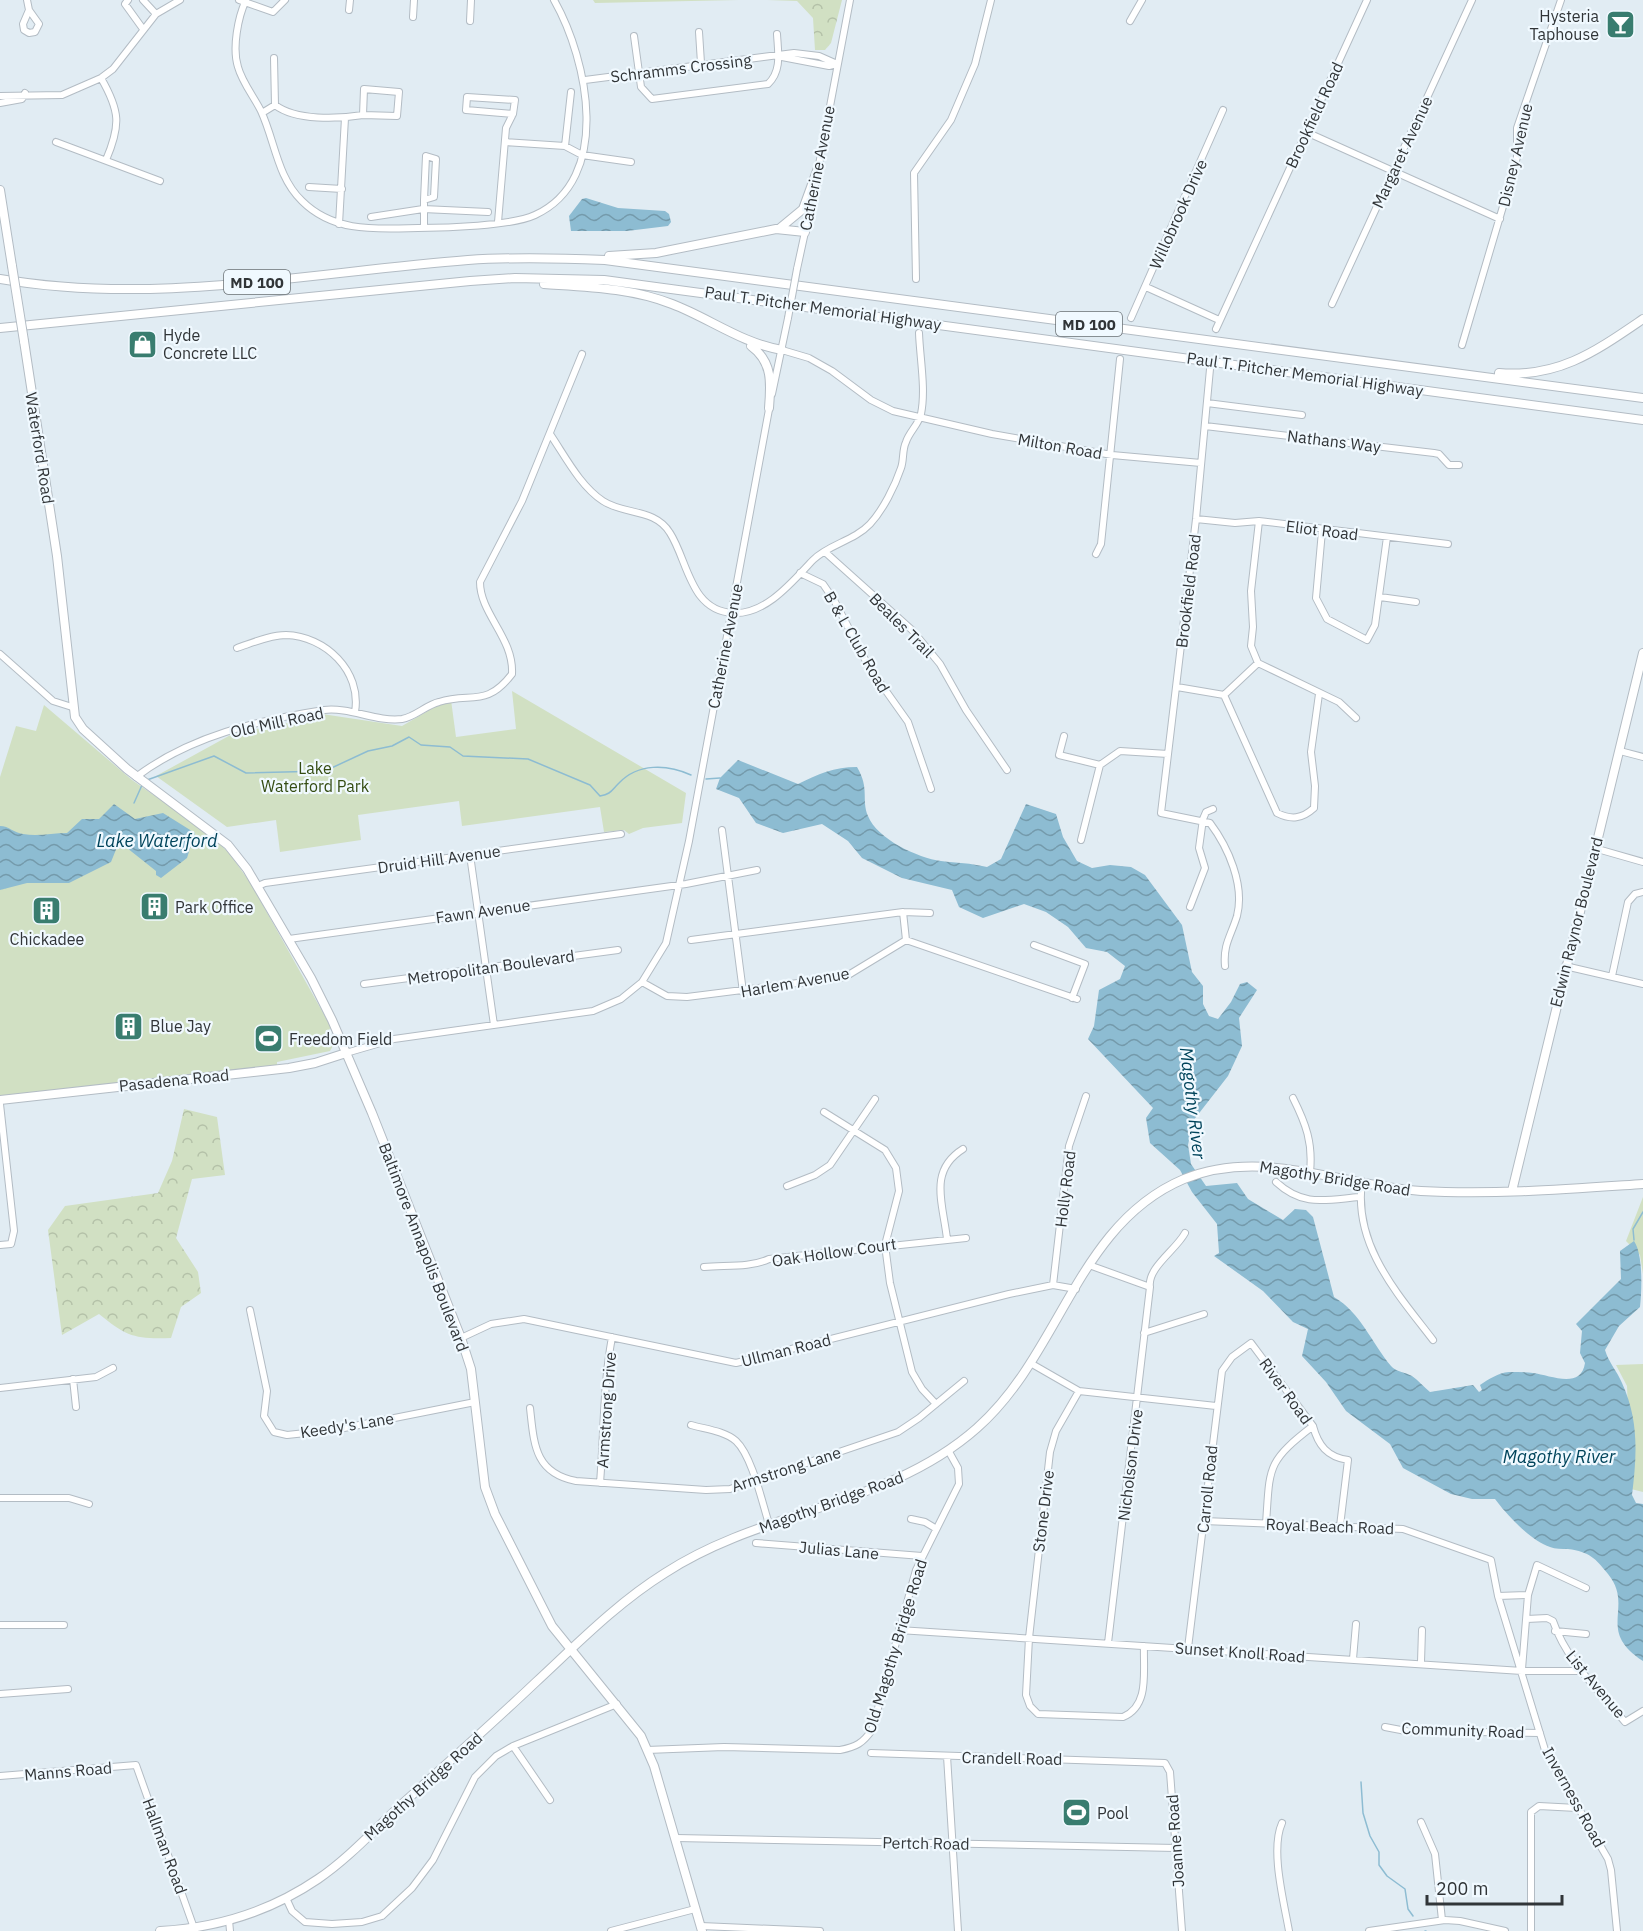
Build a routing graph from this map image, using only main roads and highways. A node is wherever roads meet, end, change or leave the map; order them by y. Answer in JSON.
{"nodes":[{"id":1,"x":818,"y":168,"type":"road end"},
{"id":2,"x":0,"y":190,"type":"edge"},
{"id":3,"x":776,"y":229,"type":"junction"},
{"id":4,"x":805,"y":232,"type":"road end"},
{"id":5,"x":534,"y":258,"type":"junction"},
{"id":6,"x":514,"y":278,"type":"junction"},
{"id":7,"x":0,"y":279,"type":"edge"},
{"id":8,"x":1643,"y":319,"type":"edge"},
{"id":9,"x":0,"y":328,"type":"edge"},
{"id":10,"x":733,"y":334,"type":"junction"},
{"id":11,"x":782,"y":350,"type":"road end"},
{"id":12,"x":1325,"y":355,"type":"junction"},
{"id":13,"x":1643,"y":398,"type":"edge"},
{"id":14,"x":770,"y":408,"type":"road end"},
{"id":15,"x":1643,"y":420,"type":"edge"},
{"id":16,"x":1643,"y":653,"type":"edge"},
{"id":17,"x":72,"y":707,"type":"joint"},
{"id":18,"x":346,"y":1053,"type":"junction"},
{"id":19,"x":0,"y":1100,"type":"edge"},
{"id":20,"x":1643,"y":1184,"type":"edge"},
{"id":21,"x":1512,"y":1191,"type":"junction"},
{"id":22,"x":571,"y":1650,"type":"junction"},
{"id":23,"x":701,"y":1929,"type":"edge"},
{"id":24,"x":159,"y":1931,"type":"edge"}],
"edges":[{"from":1,"to":3,"type":"highway"},
{"from":2,"to":17,"type":"main road","name":"Waterford Road","bridge":true},
{"from":3,"to":4,"type":"highway"},
{"from":3,"to":5,"type":"highway"},
{"from":5,"to":7,"type":"highway","name":"Paul T. Pitcher Memorial Highway","number":"MD 100"},
{"from":5,"to":12,"type":"highway","name":"Paul T. Pitcher Memorial Highway","number":"MD 100"},
{"from":6,"to":9,"type":"highway","name":"Paul T. Pitcher Memorial Highway","number":"MD 100"},
{"from":6,"to":10,"type":"highway"},
{"from":6,"to":15,"type":"highway","name":"Paul T. Pitcher Memorial Highway","number":"MD 100"},
{"from":8,"to":12,"type":"highway"},
{"from":10,"to":11,"type":"highway"},
{"from":10,"to":14,"type":"highway"},
{"from":12,"to":13,"type":"highway","name":"Paul T. Pitcher Memorial Highway","number":"MD 100"},
{"from":16,"to":21,"type":"main road","name":"Edwin Raynor Boulevard"},
{"from":17,"to":18,"type":"main road","name":"Baltimore Annapolis Boulevard"},
{"from":18,"to":19,"type":"main road","name":"Pasadena Road"},
{"from":18,"to":22,"type":"main road","name":"Baltimore Annapolis Boulevard"},
{"from":20,"to":21,"type":"main road","name":"Magothy Bridge Road"},
{"from":21,"to":22,"type":"main road","name":"Magothy Bridge Road"},
{"from":22,"to":23,"type":"main road","name":"Baltimore Annapolis Boulevard"},
{"from":22,"to":24,"type":"main road","name":"Magothy Bridge Road"}]}
